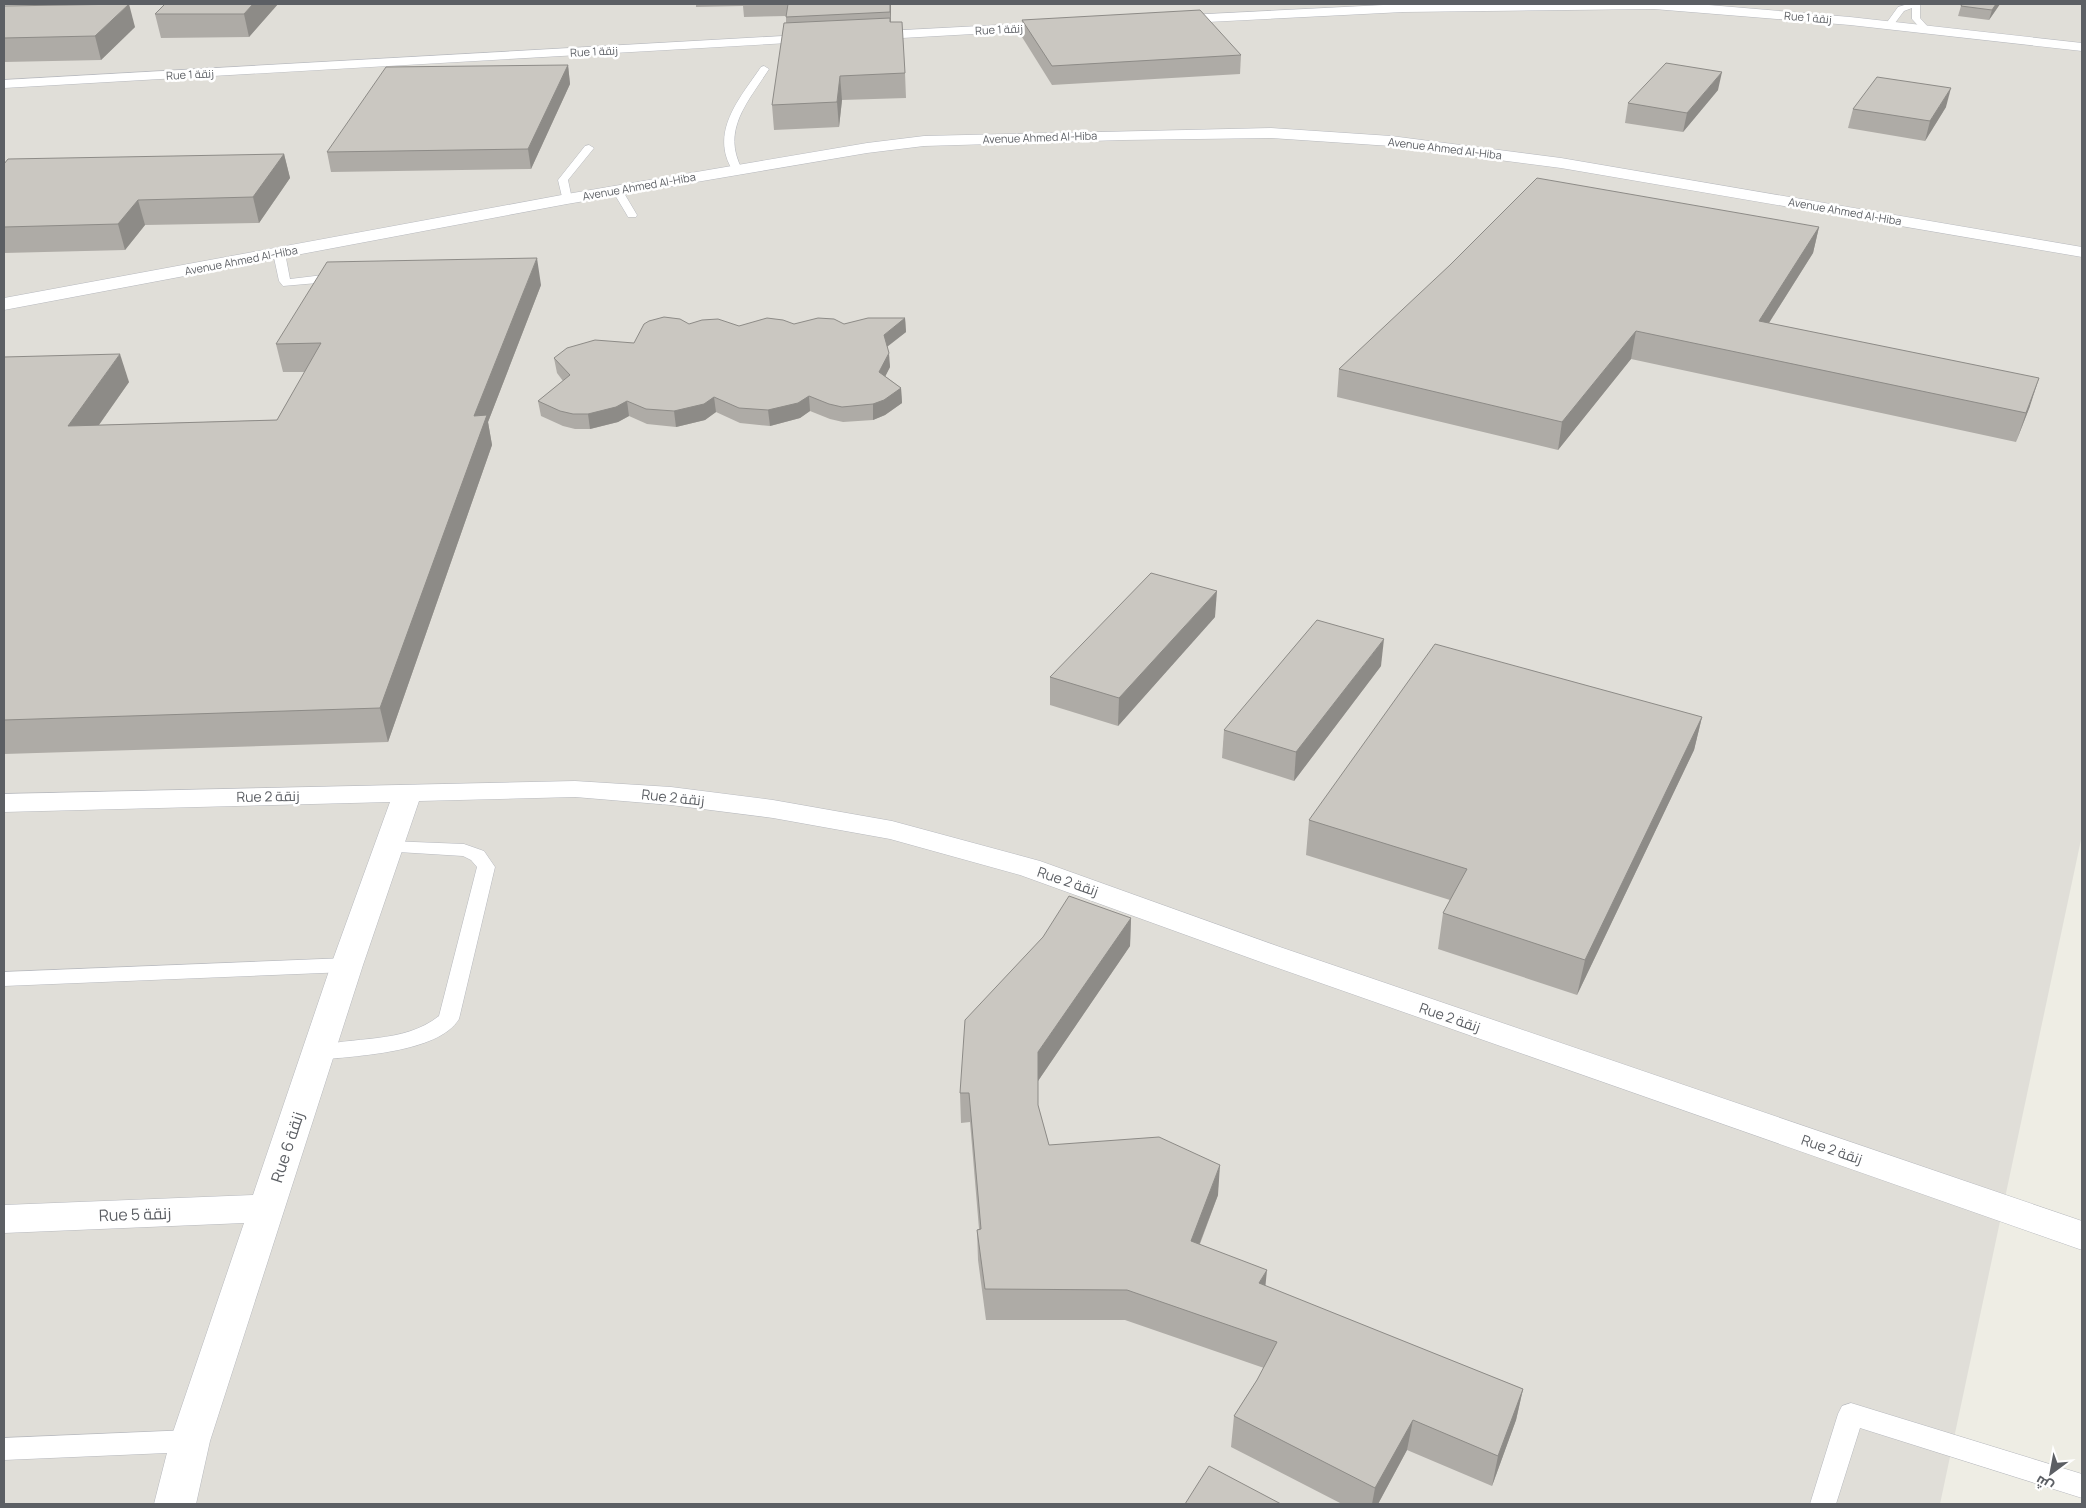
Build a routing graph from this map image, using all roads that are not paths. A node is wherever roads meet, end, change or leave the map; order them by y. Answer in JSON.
{"nodes":[{"id":1,"x":1606,"y":5,"type":"edge"},
{"id":2,"x":1151,"y":21,"type":"edge"},
{"id":3,"x":1072,"y":25,"type":"edge"},
{"id":4,"x":1889,"y":25,"type":"junction"},
{"id":5,"x":1925,"y":28,"type":"junction"},
{"id":6,"x":855,"y":36,"type":"edge"},
{"id":7,"x":835,"y":38,"type":"edge"},
{"id":8,"x":2082,"y":46,"type":"edge"},
{"id":9,"x":764,"y":69,"type":"dead end"},
{"id":10,"x":4,"y":84,"type":"edge"},
{"id":11,"x":589,"y":148,"type":"dead end"},
{"id":12,"x":737,"y":169,"type":"junction"},
{"id":13,"x":618,"y":190,"type":"junction"},
{"id":14,"x":567,"y":199,"type":"junction"},
{"id":15,"x":632,"y":215,"type":"dead end"},
{"id":16,"x":2082,"y":252,"type":"edge"},
{"id":17,"x":279,"y":253,"type":"junction"},
{"id":18,"x":350,"y":275,"type":"edge"},
{"id":19,"x":4,"y":304,"type":"edge"},
{"id":20,"x":408,"y":792,"type":"junction"},
{"id":21,"x":4,"y":803,"type":"edge"},
{"id":22,"x":389,"y":847,"type":"junction"},
{"id":23,"x":347,"y":965,"type":"junction"},
{"id":24,"x":4,"y":979,"type":"edge"},
{"id":25,"x":318,"y":1053,"type":"junction"},
{"id":26,"x":267,"y":1208,"type":"junction"},
{"id":27,"x":4,"y":1220,"type":"edge"},
{"id":28,"x":2082,"y":1236,"type":"edge"},
{"id":29,"x":190,"y":1441,"type":"junction"},
{"id":30,"x":4,"y":1449,"type":"edge"},
{"id":31,"x":2082,"y":1486,"type":"edge"},
{"id":32,"x":175,"y":1504,"type":"edge"},
{"id":33,"x":1823,"y":1504,"type":"edge"}],
"edges":[{"from":1,"to":2,"type":"street","name":"Rue 1 زنقة"},
{"from":1,"to":4,"type":"street","name":"Rue 1 زنقة"},
{"from":3,"to":6,"type":"street","name":"Rue 1 زنقة"},
{"from":4,"to":5,"type":"street","name":"Rue 1 زنقة"},
{"from":4,"to":5,"type":"lane"},
{"from":5,"to":8,"type":"street","name":"Rue 1 زنقة"},
{"from":7,"to":10,"type":"street","name":"Rue 1 زنقة"},
{"from":9,"to":12,"type":"lane"},
{"from":11,"to":14,"type":"lane"},
{"from":12,"to":13,"type":"street","name":"Avenue Ahmed Al-Hiba"},
{"from":12,"to":16,"type":"street","name":"Avenue Ahmed Al-Hiba"},
{"from":13,"to":14,"type":"street","name":"Avenue Ahmed Al-Hiba"},
{"from":13,"to":15,"type":"lane"},
{"from":14,"to":17,"type":"street","name":"Avenue Ahmed Al-Hiba"},
{"from":17,"to":18,"type":"lane"},
{"from":17,"to":19,"type":"street","name":"Avenue Ahmed Al-Hiba"},
{"from":20,"to":21,"type":"street","name":"Rue 2 زنقة"},
{"from":20,"to":22,"type":"street","name":"Rue 6 زنقة"},
{"from":20,"to":28,"type":"street","name":"Rue 2 زنقة"},
{"from":22,"to":23,"type":"street","name":"Rue 6 زنقة"},
{"from":22,"to":25,"type":"lane"},
{"from":23,"to":24,"type":"lane"},
{"from":23,"to":25,"type":"street","name":"Rue 6 زنقة"},
{"from":25,"to":26,"type":"street","name":"Rue 6 زنقة"},
{"from":26,"to":27,"type":"street","name":"Rue 5 زنقة"},
{"from":26,"to":29,"type":"street","name":"Rue 6 زنقة"},
{"from":29,"to":30,"type":"lane"},
{"from":29,"to":32,"type":"street","name":"Rue 6 زنقة"},
{"from":31,"to":33,"type":"lane"}]}
